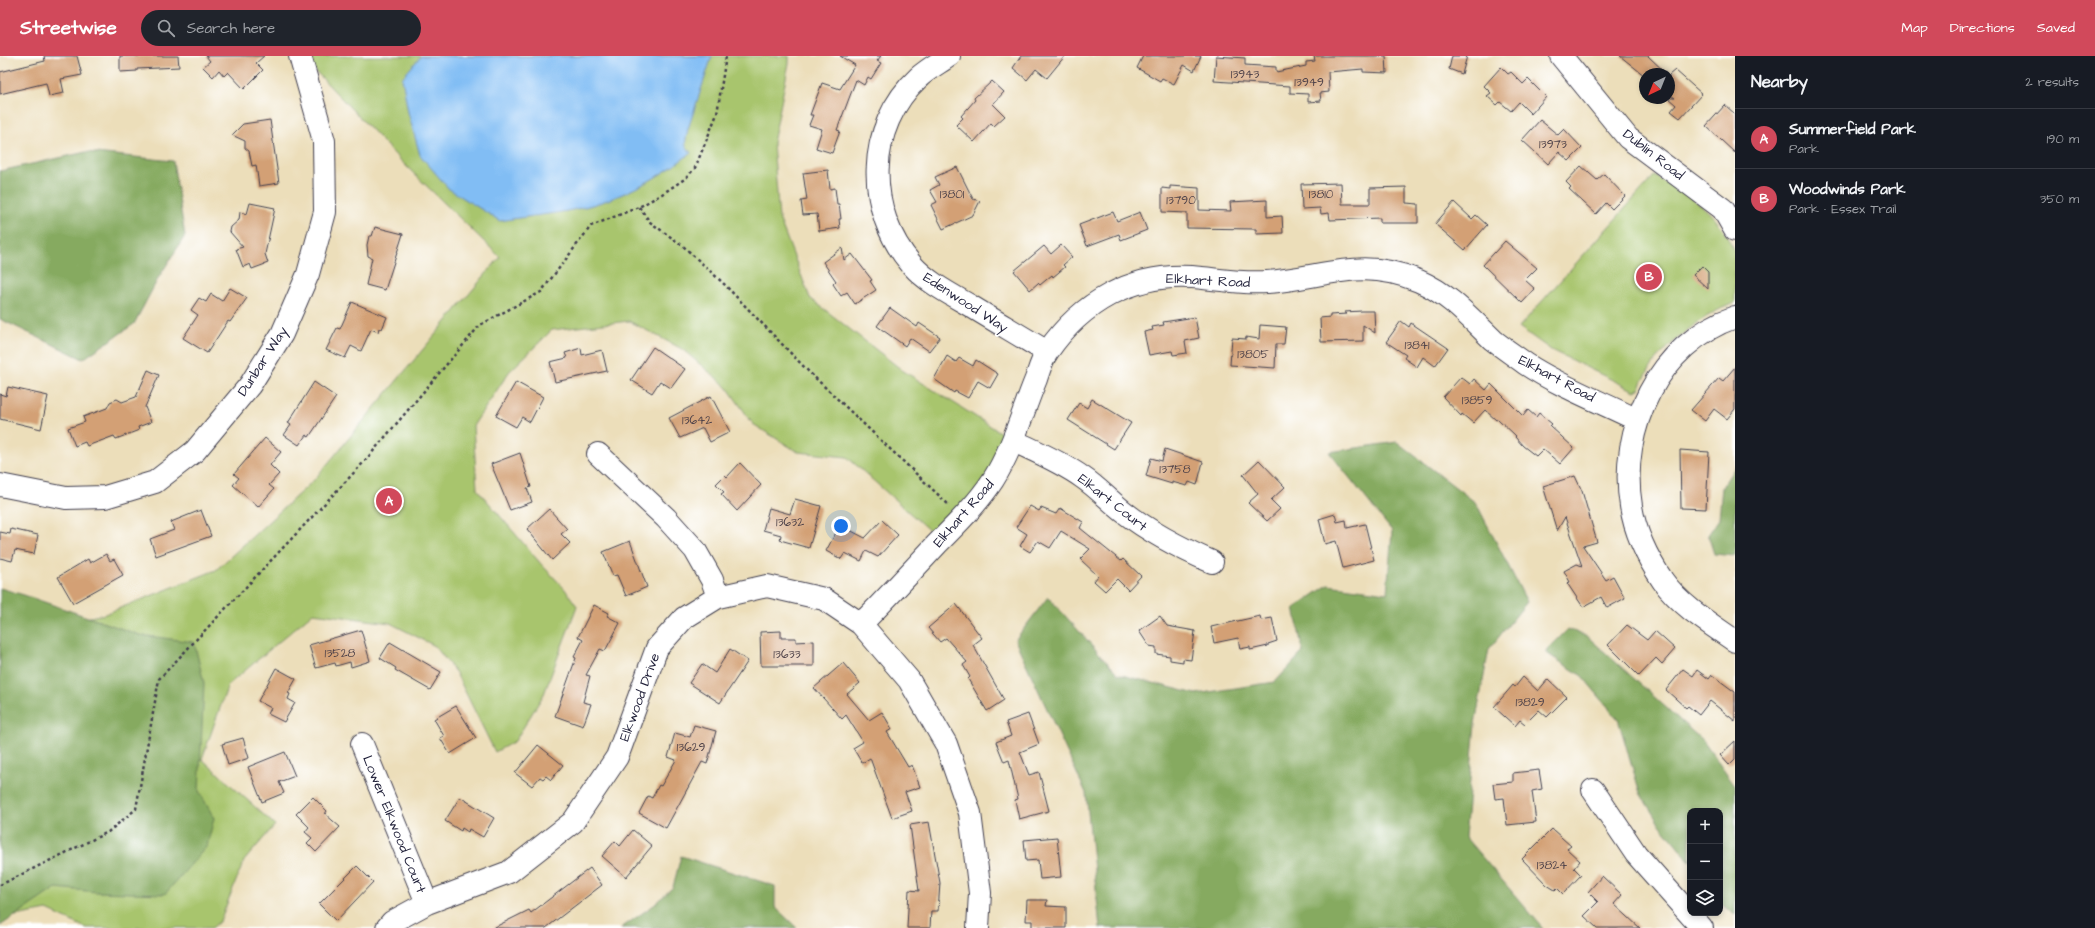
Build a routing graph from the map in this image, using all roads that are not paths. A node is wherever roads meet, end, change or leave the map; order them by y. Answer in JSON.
{"nodes":[{"id":1,"x":300,"y":56,"type":"edge"},
{"id":2,"x":949,"y":56,"type":"edge"},
{"id":3,"x":1561,"y":56,"type":"edge"},
{"id":4,"x":1735,"y":230,"type":"edge"},
{"id":5,"x":1735,"y":317,"type":"edge"},
{"id":6,"x":1047,"y":352,"type":"junction"},
{"id":7,"x":1637,"y":420,"type":"junction"},
{"id":8,"x":1014,"y":441,"type":"junction"},
{"id":9,"x":598,"y":454,"type":"dead end"},
{"id":10,"x":0,"y":485,"type":"edge"},
{"id":11,"x":1212,"y":562,"type":"dead end"},
{"id":12,"x":718,"y":598,"type":"junction"},
{"id":13,"x":862,"y":624,"type":"junction"},
{"id":14,"x":1735,"y":641,"type":"edge"},
{"id":15,"x":362,"y":744,"type":"dead end"},
{"id":16,"x":1594,"y":790,"type":"dead end"},
{"id":17,"x":427,"y":903,"type":"junction"},
{"id":18,"x":387,"y":928,"type":"edge"},
{"id":19,"x":978,"y":928,"type":"edge"},
{"id":20,"x":1702,"y":928,"type":"edge"}],
"edges":[{"from":1,"to":10,"type":"street","name":"Dunbar Way"},
{"from":2,"to":6,"type":"street","name":"Edenwood Way"},
{"from":3,"to":4,"type":"street","name":"Dublin Road"},
{"from":5,"to":7,"type":"street"},
{"from":6,"to":7,"type":"street","name":"Elkhart Road"},
{"from":6,"to":8,"type":"street","name":"Elkhart Road"},
{"from":7,"to":14,"type":"street"},
{"from":8,"to":11,"type":"street","name":"Elkart Court"},
{"from":8,"to":13,"type":"street","name":"Elkhart Road"},
{"from":9,"to":12,"type":"street"},
{"from":12,"to":13,"type":"street","name":"Elkwood Drive"},
{"from":12,"to":17,"type":"street","name":"Elkwood Drive"},
{"from":13,"to":19,"type":"street","name":"Elkwood Drive"},
{"from":15,"to":17,"type":"street","name":"Lower Elkwood Court"},
{"from":16,"to":20,"type":"street"},
{"from":17,"to":18,"type":"street","name":"Elkwood Drive"}]}
